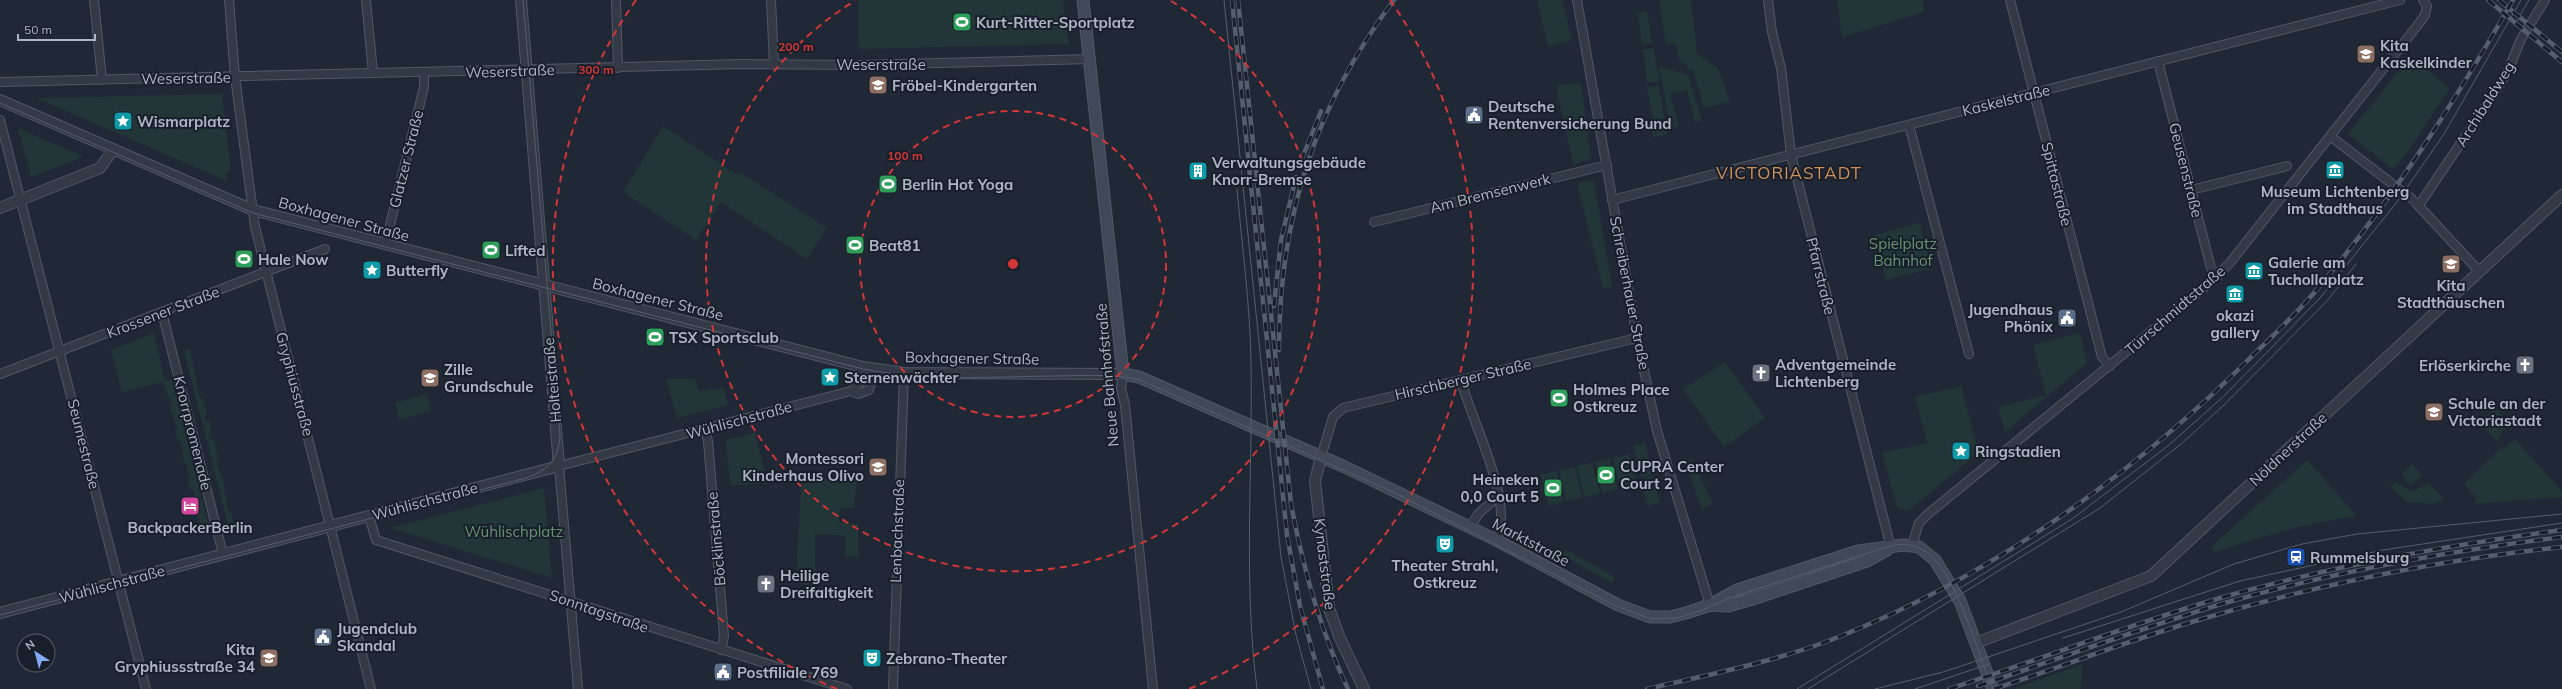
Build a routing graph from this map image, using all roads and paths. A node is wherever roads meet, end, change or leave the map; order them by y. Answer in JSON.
{"nodes":[{"id":1,"x":94,"y":0,"type":"edge"},
{"id":2,"x":230,"y":0,"type":"edge"},
{"id":3,"x":366,"y":0,"type":"edge"},
{"id":4,"x":521,"y":0,"type":"edge"},
{"id":5,"x":616,"y":0,"type":"edge"},
{"id":6,"x":771,"y":0,"type":"edge"},
{"id":7,"x":1083,"y":0,"type":"edge"},
{"id":8,"x":1577,"y":0,"type":"edge"},
{"id":9,"x":1768,"y":0,"type":"edge"},
{"id":10,"x":2010,"y":0,"type":"edge"},
{"id":11,"x":2400,"y":0,"type":"edge"},
{"id":12,"x":2423,"y":0,"type":"edge"},
{"id":13,"x":2545,"y":0,"type":"edge"},
{"id":14,"x":1091,"y":59,"type":"junction"},
{"id":15,"x":2158,"y":61,"type":"junction"},
{"id":16,"x":774,"y":64,"type":"junction"},
{"id":17,"x":618,"y":68,"type":"junction"},
{"id":18,"x":527,"y":71,"type":"junction"},
{"id":19,"x":424,"y":72,"type":"junction"},
{"id":20,"x":373,"y":73,"type":"junction"},
{"id":21,"x":235,"y":77,"type":"junction"},
{"id":22,"x":102,"y":80,"type":"junction"},
{"id":23,"x":0,"y":82,"type":"edge"},
{"id":24,"x":2034,"y":93,"type":"junction"},
{"id":25,"x":0,"y":100,"type":"edge"},
{"id":26,"x":0,"y":120,"type":"edge"},
{"id":27,"x":1909,"y":125,"type":"junction"},
{"id":28,"x":2330,"y":136,"type":"junction"},
{"id":29,"x":112,"y":150,"type":"junction"},
{"id":30,"x":1791,"y":155,"type":"junction"},
{"id":31,"x":1607,"y":165,"type":"junction"},
{"id":32,"x":2287,"y":166,"type":"dead end"},
{"id":33,"x":2191,"y":190,"type":"junction"},
{"id":34,"x":2562,"y":195,"type":"edge"},
{"id":35,"x":20,"y":200,"type":"junction"},
{"id":36,"x":1612,"y":200,"type":"junction"},
{"id":37,"x":2415,"y":202,"type":"junction"},
{"id":38,"x":0,"y":208,"type":"edge"},
{"id":39,"x":253,"y":210,"type":"junction"},
{"id":40,"x":1374,"y":222,"type":"dead end"},
{"id":41,"x":385,"y":245,"type":"junction"},
{"id":42,"x":325,"y":249,"type":"dead end"},
{"id":43,"x":2479,"y":271,"type":"junction"},
{"id":44,"x":266,"y":272,"type":"junction"},
{"id":45,"x":2218,"y":276,"type":"junction"},
{"id":46,"x":543,"y":286,"type":"junction"},
{"id":47,"x":162,"y":312,"type":"junction"},
{"id":48,"x":1637,"y":338,"type":"junction"},
{"id":49,"x":60,"y":352,"type":"junction"},
{"id":50,"x":1969,"y":354,"type":"dead end"},
{"id":51,"x":2110,"y":366,"type":"junction"},
{"id":52,"x":863,"y":367,"type":"junction"},
{"id":53,"x":876,"y":369,"type":"junction"},
{"id":54,"x":904,"y":373,"type":"junction"},
{"id":55,"x":0,"y":374,"type":"edge"},
{"id":56,"x":1123,"y":374,"type":"junction"},
{"id":57,"x":1461,"y":380,"type":"junction"},
{"id":58,"x":852,"y":391,"type":"junction"},
{"id":59,"x":705,"y":429,"type":"junction"},
{"id":60,"x":1321,"y":457,"type":"junction"},
{"id":61,"x":560,"y":466,"type":"junction"},
{"id":62,"x":1500,"y":495,"type":"junction"},
{"id":63,"x":369,"y":516,"type":"junction"},
{"id":64,"x":331,"y":526,"type":"junction"},
{"id":65,"x":1470,"y":527,"type":"junction"},
{"id":66,"x":1496,"y":540,"type":"junction"},
{"id":67,"x":1912,"y":545,"type":"junction"},
{"id":68,"x":1891,"y":548,"type":"junction"},
{"id":69,"x":223,"y":554,"type":"junction"},
{"id":70,"x":119,"y":582,"type":"junction"},
{"id":71,"x":571,"y":602,"type":"junction"},
{"id":72,"x":1710,"y":605,"type":"junction"},
{"id":73,"x":0,"y":613,"type":"edge"},
{"id":74,"x":1976,"y":643,"type":"junction"},
{"id":75,"x":721,"y":650,"type":"junction"},
{"id":76,"x":146,"y":689,"type":"edge"},
{"id":77,"x":371,"y":689,"type":"edge"},
{"id":78,"x":578,"y":689,"type":"edge"},
{"id":79,"x":847,"y":689,"type":"edge"},
{"id":80,"x":893,"y":689,"type":"edge"},
{"id":81,"x":1153,"y":689,"type":"edge"},
{"id":82,"x":1364,"y":689,"type":"edge"},
{"id":83,"x":1993,"y":689,"type":"edge"}],
"edges":[{"from":1,"to":22,"type":"street"},
{"from":2,"to":21,"type":"street","name":"Gryphiusstraße"},
{"from":3,"to":20,"type":"street"},
{"from":4,"to":18,"type":"street","name":"Holteistraße"},
{"from":5,"to":17,"type":"street"},
{"from":6,"to":16,"type":"street"},
{"from":7,"to":14,"type":"main road","name":"Neue Bahnhofstraße"},
{"from":8,"to":31,"type":"street","name":"Schreiberhauer Straße"},
{"from":9,"to":30,"type":"street","name":"Pfarrstraße"},
{"from":10,"to":24,"type":"street","name":"Spittastraße"},
{"from":11,"to":15,"type":"street","name":"Kaskelstraße"},
{"from":12,"to":28,"type":"street","name":"Türrschmidtstraße"},
{"from":13,"to":37,"type":"street","name":"Archibaldweg"},
{"from":14,"to":16,"type":"street","name":"Weserstraße"},
{"from":14,"to":56,"type":"main road","name":"Neue Bahnhofstraße"},
{"from":15,"to":24,"type":"street","name":"Kaskelstraße"},
{"from":15,"to":33,"type":"street","name":"Geusenstraße"},
{"from":16,"to":17,"type":"street","name":"Weserstraße"},
{"from":17,"to":18,"type":"street","name":"Weserstraße"},
{"from":18,"to":19,"type":"street","name":"Weserstraße"},
{"from":18,"to":46,"type":"street","name":"Holteistraße"},
{"from":19,"to":20,"type":"street","name":"Weserstraße"},
{"from":19,"to":41,"type":"street","name":"Glatzer Straße"},
{"from":20,"to":21,"type":"street","name":"Weserstraße"},
{"from":21,"to":22,"type":"street","name":"Weserstraße"},
{"from":21,"to":39,"type":"street","name":"Gryphiusstraße"},
{"from":22,"to":23,"type":"street","name":"Weserstraße"},
{"from":24,"to":27,"type":"street","name":"Kaskelstraße"},
{"from":24,"to":51,"type":"street","name":"Spittastraße"},
{"from":25,"to":29,"type":"street","name":"Boxhagener Straße"},
{"from":26,"to":35,"type":"street"},
{"from":27,"to":30,"type":"street","name":"Kaskelstraße"},
{"from":27,"to":50,"type":"street"},
{"from":28,"to":37,"type":"street"},
{"from":28,"to":45,"type":"street","name":"Türrschmidtstraße"},
{"from":29,"to":35,"type":"street"},
{"from":29,"to":39,"type":"street","name":"Boxhagener Straße"},
{"from":30,"to":36,"type":"street","name":"Kaskelstraße"},
{"from":30,"to":68,"type":"street","name":"Pfarrstraße"},
{"from":31,"to":36,"type":"street","name":"Schreiberhauer Straße"},
{"from":31,"to":40,"type":"street","name":"Am Bremsenwerk"},
{"from":32,"to":33,"type":"street"},
{"from":33,"to":45,"type":"street","name":"Geusenstraße"},
{"from":34,"to":43,"type":"street","name":"Nöldnerstraße"},
{"from":35,"to":38,"type":"street"},
{"from":35,"to":49,"type":"street","name":"Seumestraße"},
{"from":36,"to":48,"type":"street","name":"Schreiberhauer Straße"},
{"from":37,"to":43,"type":"street"},
{"from":39,"to":41,"type":"street","name":"Boxhagener Straße"},
{"from":39,"to":44,"type":"street","name":"Gryphiusstraße"},
{"from":41,"to":46,"type":"street","name":"Boxhagener Straße"},
{"from":42,"to":44,"type":"street","name":"Krossener Straße"},
{"from":43,"to":74,"type":"street","name":"Nöldnerstraße"},
{"from":44,"to":47,"type":"street","name":"Krossener Straße"},
{"from":44,"to":64,"type":"street","name":"Gryphiusstraße"},
{"from":45,"to":51,"type":"street","name":"Türrschmidtstraße"},
{"from":46,"to":52,"type":"street","name":"Boxhagener Straße"},
{"from":46,"to":61,"type":"street","name":"Holteistraße"},
{"from":47,"to":49,"type":"street","name":"Krossener Straße"},
{"from":47,"to":69,"type":"street","name":"Knorrpromenade"},
{"from":48,"to":57,"type":"street","name":"Hirschberger Straße"},
{"from":48,"to":72,"type":"street","name":"Schreiberhauer Straße"},
{"from":49,"to":55,"type":"street","name":"Krossener Straße"},
{"from":49,"to":70,"type":"street","name":"Seumestraße"},
{"from":51,"to":67,"type":"street","name":"Türrschmidtstraße"},
{"from":52,"to":53,"type":"street","name":"Boxhagener Straße"},
{"from":52,"to":58,"type":"street"},
{"from":53,"to":54,"type":"street","name":"Boxhagener Straße"},
{"from":53,"to":58,"type":"street","name":"Wühlischstraße"},
{"from":54,"to":56,"type":"street","name":"Boxhagener Straße"},
{"from":54,"to":80,"type":"street","name":"Lenbachstraße"},
{"from":56,"to":60,"type":"main road","name":"Boxhagener Straße"},
{"from":56,"to":81,"type":"street","name":"Neue Bahnhofstraße"},
{"from":57,"to":60,"type":"street","name":"Hirschberger Straße"},
{"from":57,"to":62,"type":"street"},
{"from":58,"to":59,"type":"street","name":"Wühlischstraße"},
{"from":59,"to":61,"type":"street","name":"Wühlischstraße"},
{"from":59,"to":75,"type":"street","name":"Böcklinstraße"},
{"from":60,"to":65,"type":"main road","name":"Marktstraße"},
{"from":60,"to":82,"type":"street","name":"Kynaststraße"},
{"from":61,"to":63,"type":"street","name":"Wühlischstraße"},
{"from":61,"to":71,"type":"street","name":"Holteistraße"},
{"from":62,"to":65,"type":"street"},
{"from":62,"to":66,"type":"street"},
{"from":63,"to":64,"type":"street","name":"Wühlischstraße"},
{"from":63,"to":71,"type":"street","name":"Sonntagstraße"},
{"from":64,"to":69,"type":"street","name":"Wühlischstraße"},
{"from":64,"to":77,"type":"street","name":"Gryphiusstraße"},
{"from":65,"to":66,"type":"main road","name":"Marktstraße"},
{"from":66,"to":72,"type":"main road","name":"Marktstraße"},
{"from":67,"to":68,"type":"main road","name":"Marktstraße"},
{"from":67,"to":74,"type":"main road"},
{"from":68,"to":72,"type":"main road","name":"Marktstraße"},
{"from":69,"to":70,"type":"street","name":"Wühlischstraße"},
{"from":70,"to":73,"type":"street","name":"Wühlischstraße"},
{"from":70,"to":76,"type":"street","name":"Seumestraße"},
{"from":71,"to":75,"type":"street","name":"Sonntagstraße"},
{"from":71,"to":78,"type":"street","name":"Holteistraße"},
{"from":74,"to":83,"type":"main road"},
{"from":75,"to":79,"type":"street","name":"Sonntagstraße"}]}
